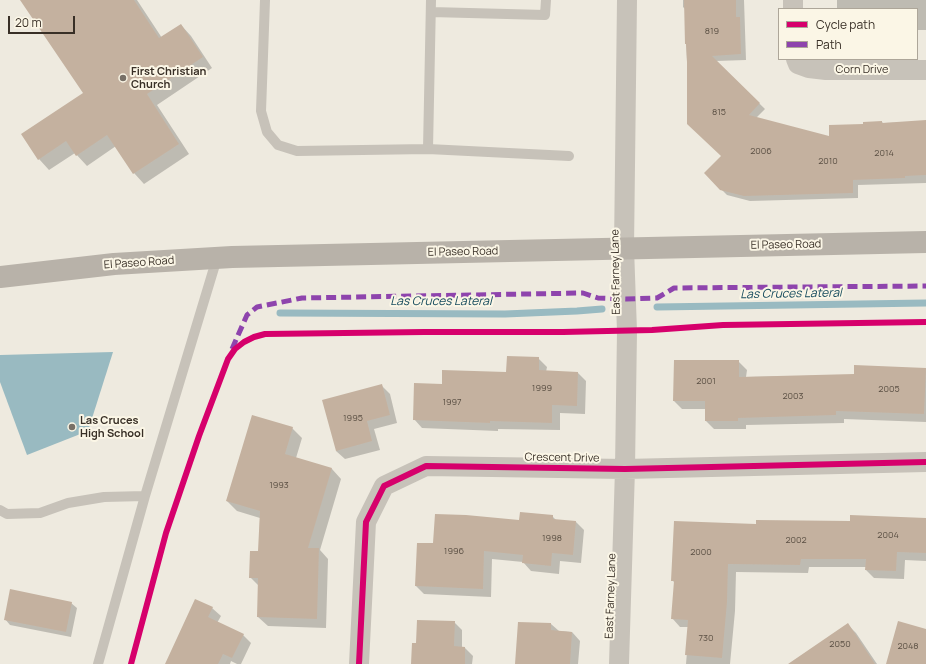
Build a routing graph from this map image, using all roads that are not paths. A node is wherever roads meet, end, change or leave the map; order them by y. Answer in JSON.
{"nodes":[{"id":1,"x":265,"y":0,"type":"edge"},
{"id":2,"x":432,"y":0,"type":"edge"},
{"id":3,"x":546,"y":0,"type":"edge"},
{"id":4,"x":627,"y":0,"type":"edge"},
{"id":5,"x":431,"y":12,"type":"junction"},
{"id":6,"x":797,"y":61,"type":"edge"},
{"id":7,"x":926,"y":70,"type":"edge"},
{"id":8,"x":428,"y":149,"type":"junction"},
{"id":9,"x":569,"y":156,"type":"dead end"},
{"id":10,"x":926,"y":242,"type":"edge"},
{"id":11,"x":624,"y":248,"type":"junction"},
{"id":12,"x":217,"y":258,"type":"junction"},
{"id":13,"x":0,"y":277,"type":"edge"},
{"id":14,"x":926,"y":462,"type":"edge"},
{"id":15,"x":625,"y":469,"type":"junction"},
{"id":16,"x":145,"y":496,"type":"junction"},
{"id":17,"x":0,"y":510,"type":"edge"},
{"id":18,"x":98,"y":664,"type":"edge"},
{"id":19,"x":359,"y":664,"type":"edge"},
{"id":20,"x":619,"y":664,"type":"edge"}],
"edges":[{"from":1,"to":8,"type":"lane"},
{"from":2,"to":5,"type":"lane"},
{"from":3,"to":5,"type":"lane"},
{"from":4,"to":11,"type":"street","name":"East Farney Lane"},
{"from":5,"to":8,"type":"lane"},
{"from":6,"to":7,"type":"street","name":"Corn Drive"},
{"from":8,"to":9,"type":"lane"},
{"from":10,"to":11,"type":"main road","name":"El Paseo Road"},
{"from":11,"to":12,"type":"main road","name":"El Paseo Road"},
{"from":11,"to":15,"type":"street","name":"East Farney Lane"},
{"from":12,"to":13,"type":"main road","name":"El Paseo Road"},
{"from":12,"to":16,"type":"lane"},
{"from":14,"to":15,"type":"street","name":"Crescent Drive"},
{"from":15,"to":19,"type":"street","name":"Crescent Drive"},
{"from":15,"to":20,"type":"street","name":"East Farney Lane"},
{"from":16,"to":17,"type":"lane"},
{"from":16,"to":18,"type":"lane"}]}
